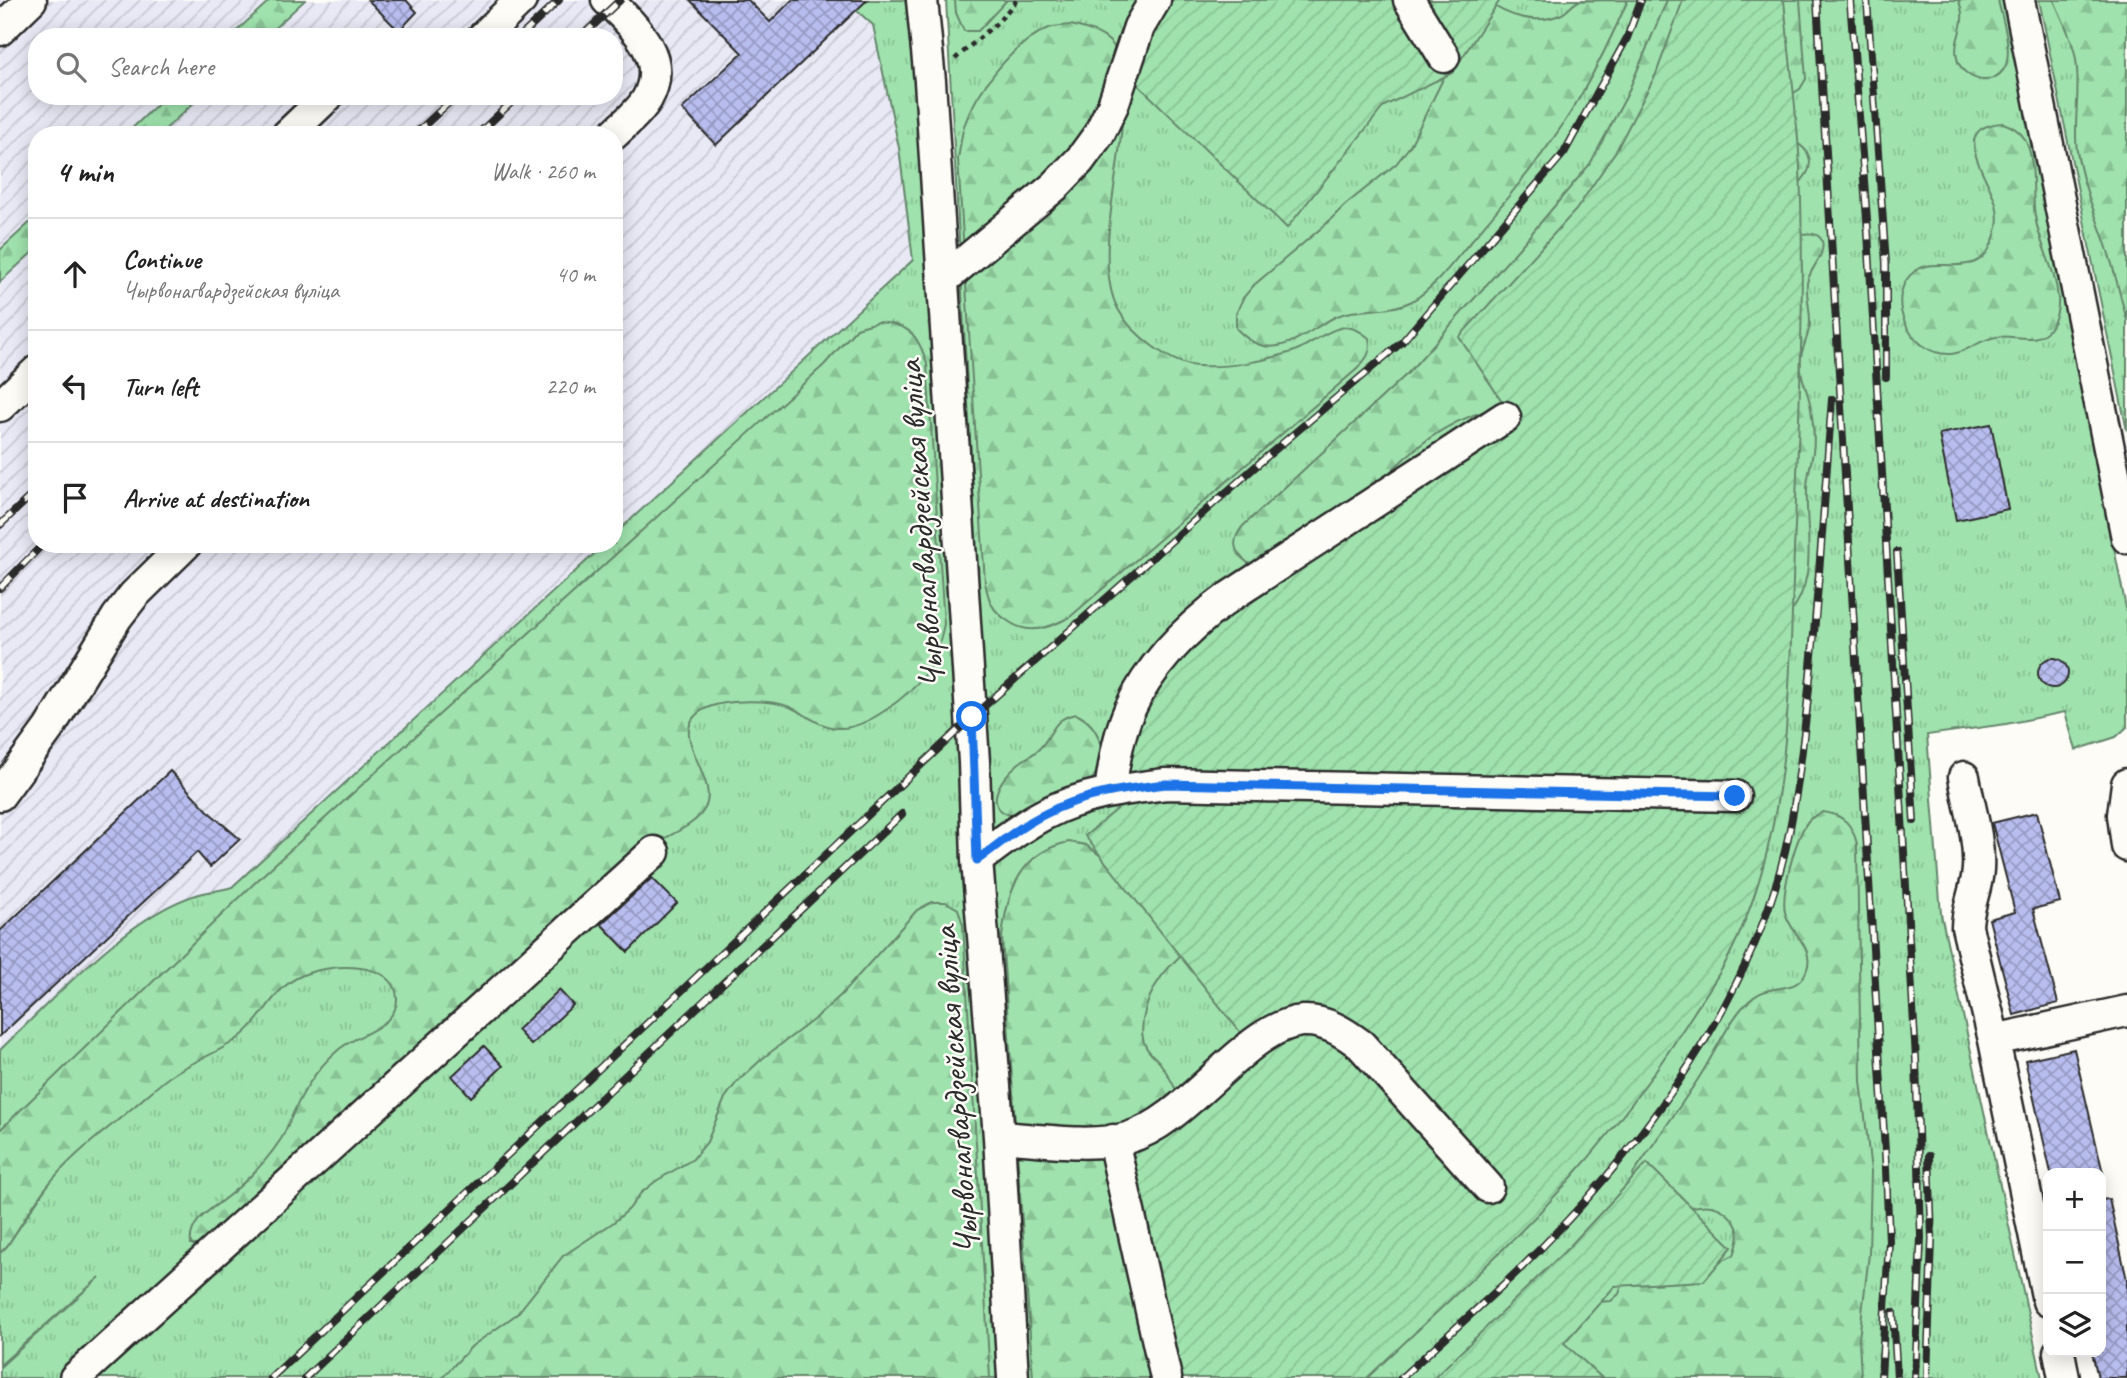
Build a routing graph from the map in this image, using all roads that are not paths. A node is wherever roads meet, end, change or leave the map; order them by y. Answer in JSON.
{"nodes":[{"id":1,"x":31,"y":0,"type":"edge"},
{"id":2,"x":521,"y":0,"type":"edge"},
{"id":3,"x":607,"y":0,"type":"edge"},
{"id":4,"x":922,"y":0,"type":"edge"},
{"id":5,"x":1155,"y":0,"type":"edge"},
{"id":6,"x":1409,"y":0,"type":"edge"},
{"id":7,"x":2019,"y":0,"type":"edge"},
{"id":8,"x":492,"y":28,"type":"edge"},
{"id":9,"x":0,"y":30,"type":"edge"},
{"id":10,"x":1444,"y":57,"type":"dead end"},
{"id":11,"x":319,"y":105,"type":"edge"},
{"id":12,"x":296,"y":126,"type":"edge"},
{"id":13,"x":622,"y":126,"type":"edge"},
{"id":14,"x":943,"y":280,"type":"junction"},
{"id":15,"x":28,"y":379,"type":"edge"},
{"id":16,"x":0,"y":405,"type":"edge"},
{"id":17,"x":1506,"y":417,"type":"dead end"},
{"id":18,"x":2127,"y":538,"type":"edge"},
{"id":19,"x":177,"y":553,"type":"edge"},
{"id":20,"x":1964,"y":777,"type":"dead end"},
{"id":21,"x":2127,"y":784,"type":"edge"},
{"id":22,"x":1110,"y":791,"type":"junction"},
{"id":23,"x":0,"y":795,"type":"edge"},
{"id":24,"x":1735,"y":796,"type":"dead end"},
{"id":25,"x":2127,"y":846,"type":"edge"},
{"id":26,"x":654,"y":852,"type":"dead end"},
{"id":27,"x":977,"y":860,"type":"junction"},
{"id":28,"x":2127,"y":1011,"type":"edge"},
{"id":29,"x":1994,"y":1040,"type":"junction"},
{"id":30,"x":999,"y":1137,"type":"junction"},
{"id":31,"x":1113,"y":1140,"type":"junction"},
{"id":32,"x":1488,"y":1187,"type":"dead end"},
{"id":33,"x":2047,"y":1294,"type":"edge"},
{"id":34,"x":2060,"y":1357,"type":"edge"},
{"id":35,"x":75,"y":1378,"type":"edge"},
{"id":36,"x":1013,"y":1378,"type":"edge"},
{"id":37,"x":1166,"y":1378,"type":"edge"},
{"id":38,"x":2064,"y":1378,"type":"edge"}],
"edges":[{"from":1,"to":9,"type":"street"},
{"from":2,"to":8,"type":"street"},
{"from":3,"to":13,"type":"street"},
{"from":4,"to":14,"type":"street","name":"Чырвонагвардзейская вуліца"},
{"from":5,"to":14,"type":"street"},
{"from":6,"to":10,"type":"street"},
{"from":7,"to":18,"type":"street"},
{"from":11,"to":12,"type":"street"},
{"from":14,"to":27,"type":"street","name":"Чырвонагвардзейская вуліца"},
{"from":15,"to":16,"type":"street"},
{"from":17,"to":22,"type":"street"},
{"from":19,"to":23,"type":"street"},
{"from":20,"to":29,"type":"street"},
{"from":21,"to":25,"type":"street"},
{"from":22,"to":24,"type":"street"},
{"from":22,"to":27,"type":"street"},
{"from":26,"to":35,"type":"street"},
{"from":27,"to":30,"type":"street","name":"Чырвонагвардзейская вуліца"},
{"from":28,"to":29,"type":"street"},
{"from":29,"to":33,"type":"street"},
{"from":30,"to":31,"type":"street"},
{"from":30,"to":36,"type":"street","name":"Чырвонагвардзейская вуліца"},
{"from":31,"to":32,"type":"street"},
{"from":31,"to":37,"type":"street"},
{"from":34,"to":38,"type":"street"}]}
